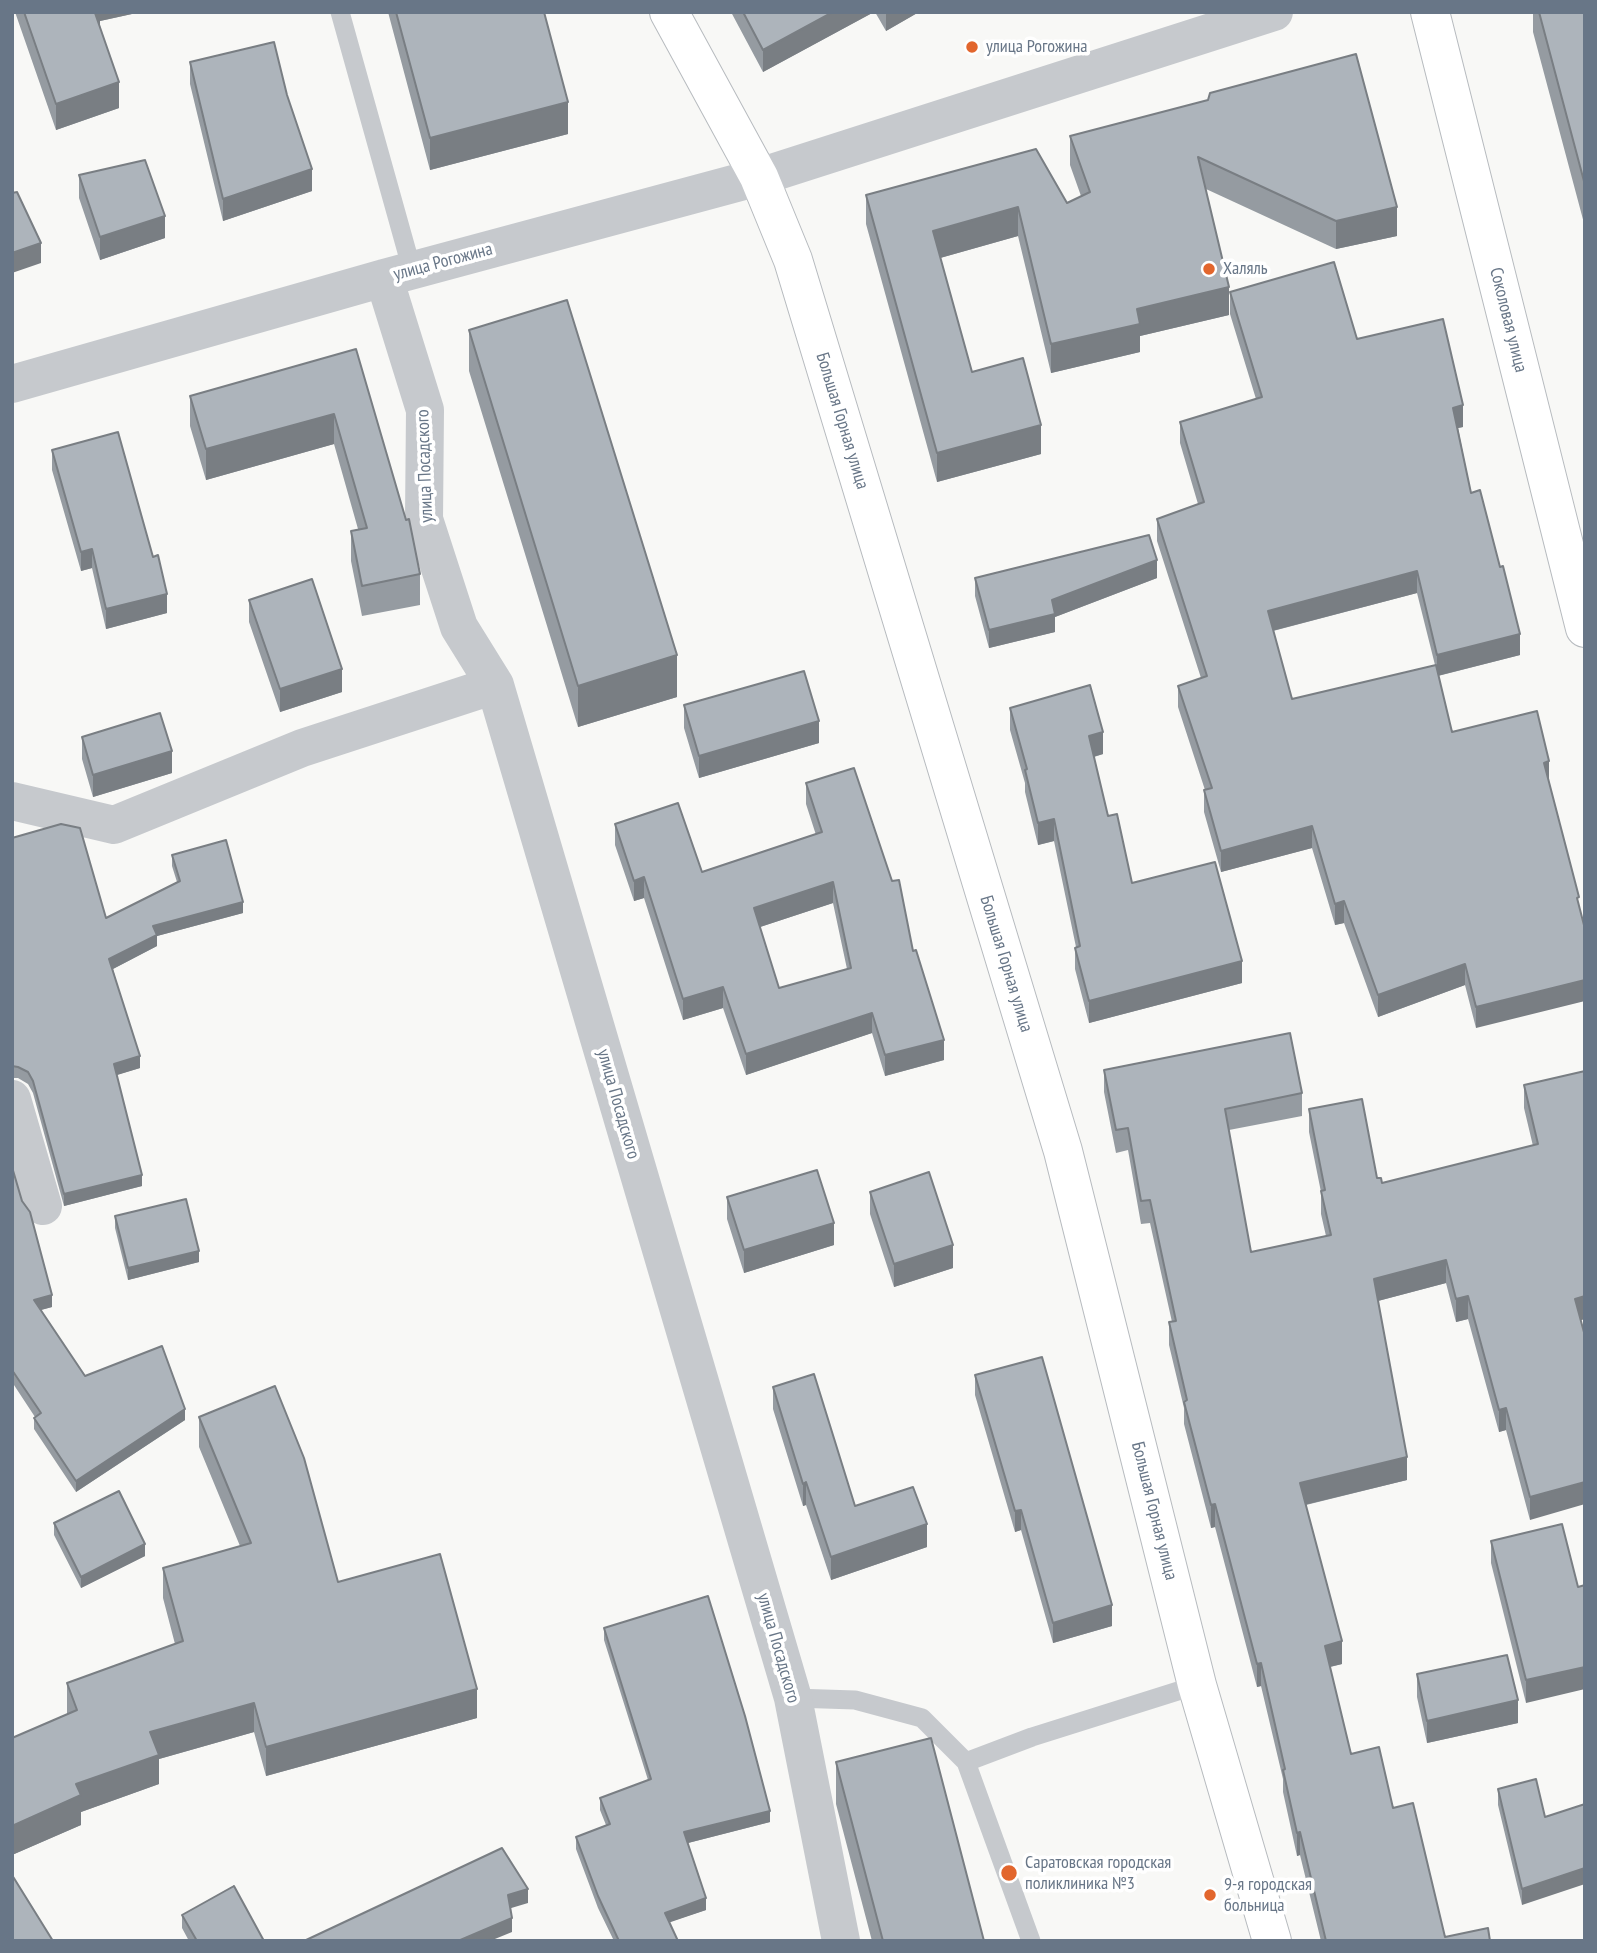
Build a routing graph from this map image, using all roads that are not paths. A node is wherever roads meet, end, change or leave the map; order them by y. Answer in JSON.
{"nodes":[{"id":1,"x":340,"y":12,"type":"edge"},
{"id":2,"x":669,"y":12,"type":"edge"},
{"id":3,"x":1273,"y":12,"type":"edge"},
{"id":4,"x":1430,"y":12,"type":"edge"},
{"id":5,"x":759,"y":177,"type":"junction"},
{"id":6,"x":398,"y":274,"type":"junction"},
{"id":7,"x":12,"y":384,"type":"edge"},
{"id":8,"x":1585,"y":628,"type":"edge"},
{"id":9,"x":495,"y":685,"type":"junction"},
{"id":10,"x":12,"y":801,"type":"edge"},
{"id":11,"x":15,"y":1117,"type":"edge"},
{"id":12,"x":43,"y":1206,"type":"dead end"},
{"id":13,"x":1197,"y":1685,"type":"junction"},
{"id":14,"x":793,"y":1698,"type":"junction"},
{"id":15,"x":966,"y":1762,"type":"junction"},
{"id":16,"x":841,"y":1941,"type":"edge"},
{"id":17,"x":1031,"y":1941,"type":"edge"},
{"id":18,"x":1272,"y":1941,"type":"edge"}],
"edges":[{"from":1,"to":6,"type":"lane"},
{"from":2,"to":5,"type":"main road","name":"Большая Горная улица"},
{"from":3,"to":5,"type":"street","name":"улица Рогожина"},
{"from":4,"to":8,"type":"main road","name":"Соколовая улица"},
{"from":5,"to":6,"type":"street","name":"улица Рогожина"},
{"from":5,"to":13,"type":"main road","name":"Большая Горная улица"},
{"from":6,"to":7,"type":"street","name":"улица Рогожина"},
{"from":6,"to":9,"type":"street","name":"улица Посадского"},
{"from":9,"to":10,"type":"street"},
{"from":9,"to":14,"type":"street","name":"улица Посадского"},
{"from":11,"to":12,"type":"street"},
{"from":13,"to":15,"type":"lane"},
{"from":13,"to":18,"type":"main road","name":"Большая Горная улица"},
{"from":14,"to":15,"type":"lane"},
{"from":14,"to":16,"type":"street","name":"улица Посадского"},
{"from":15,"to":17,"type":"lane"}]}
